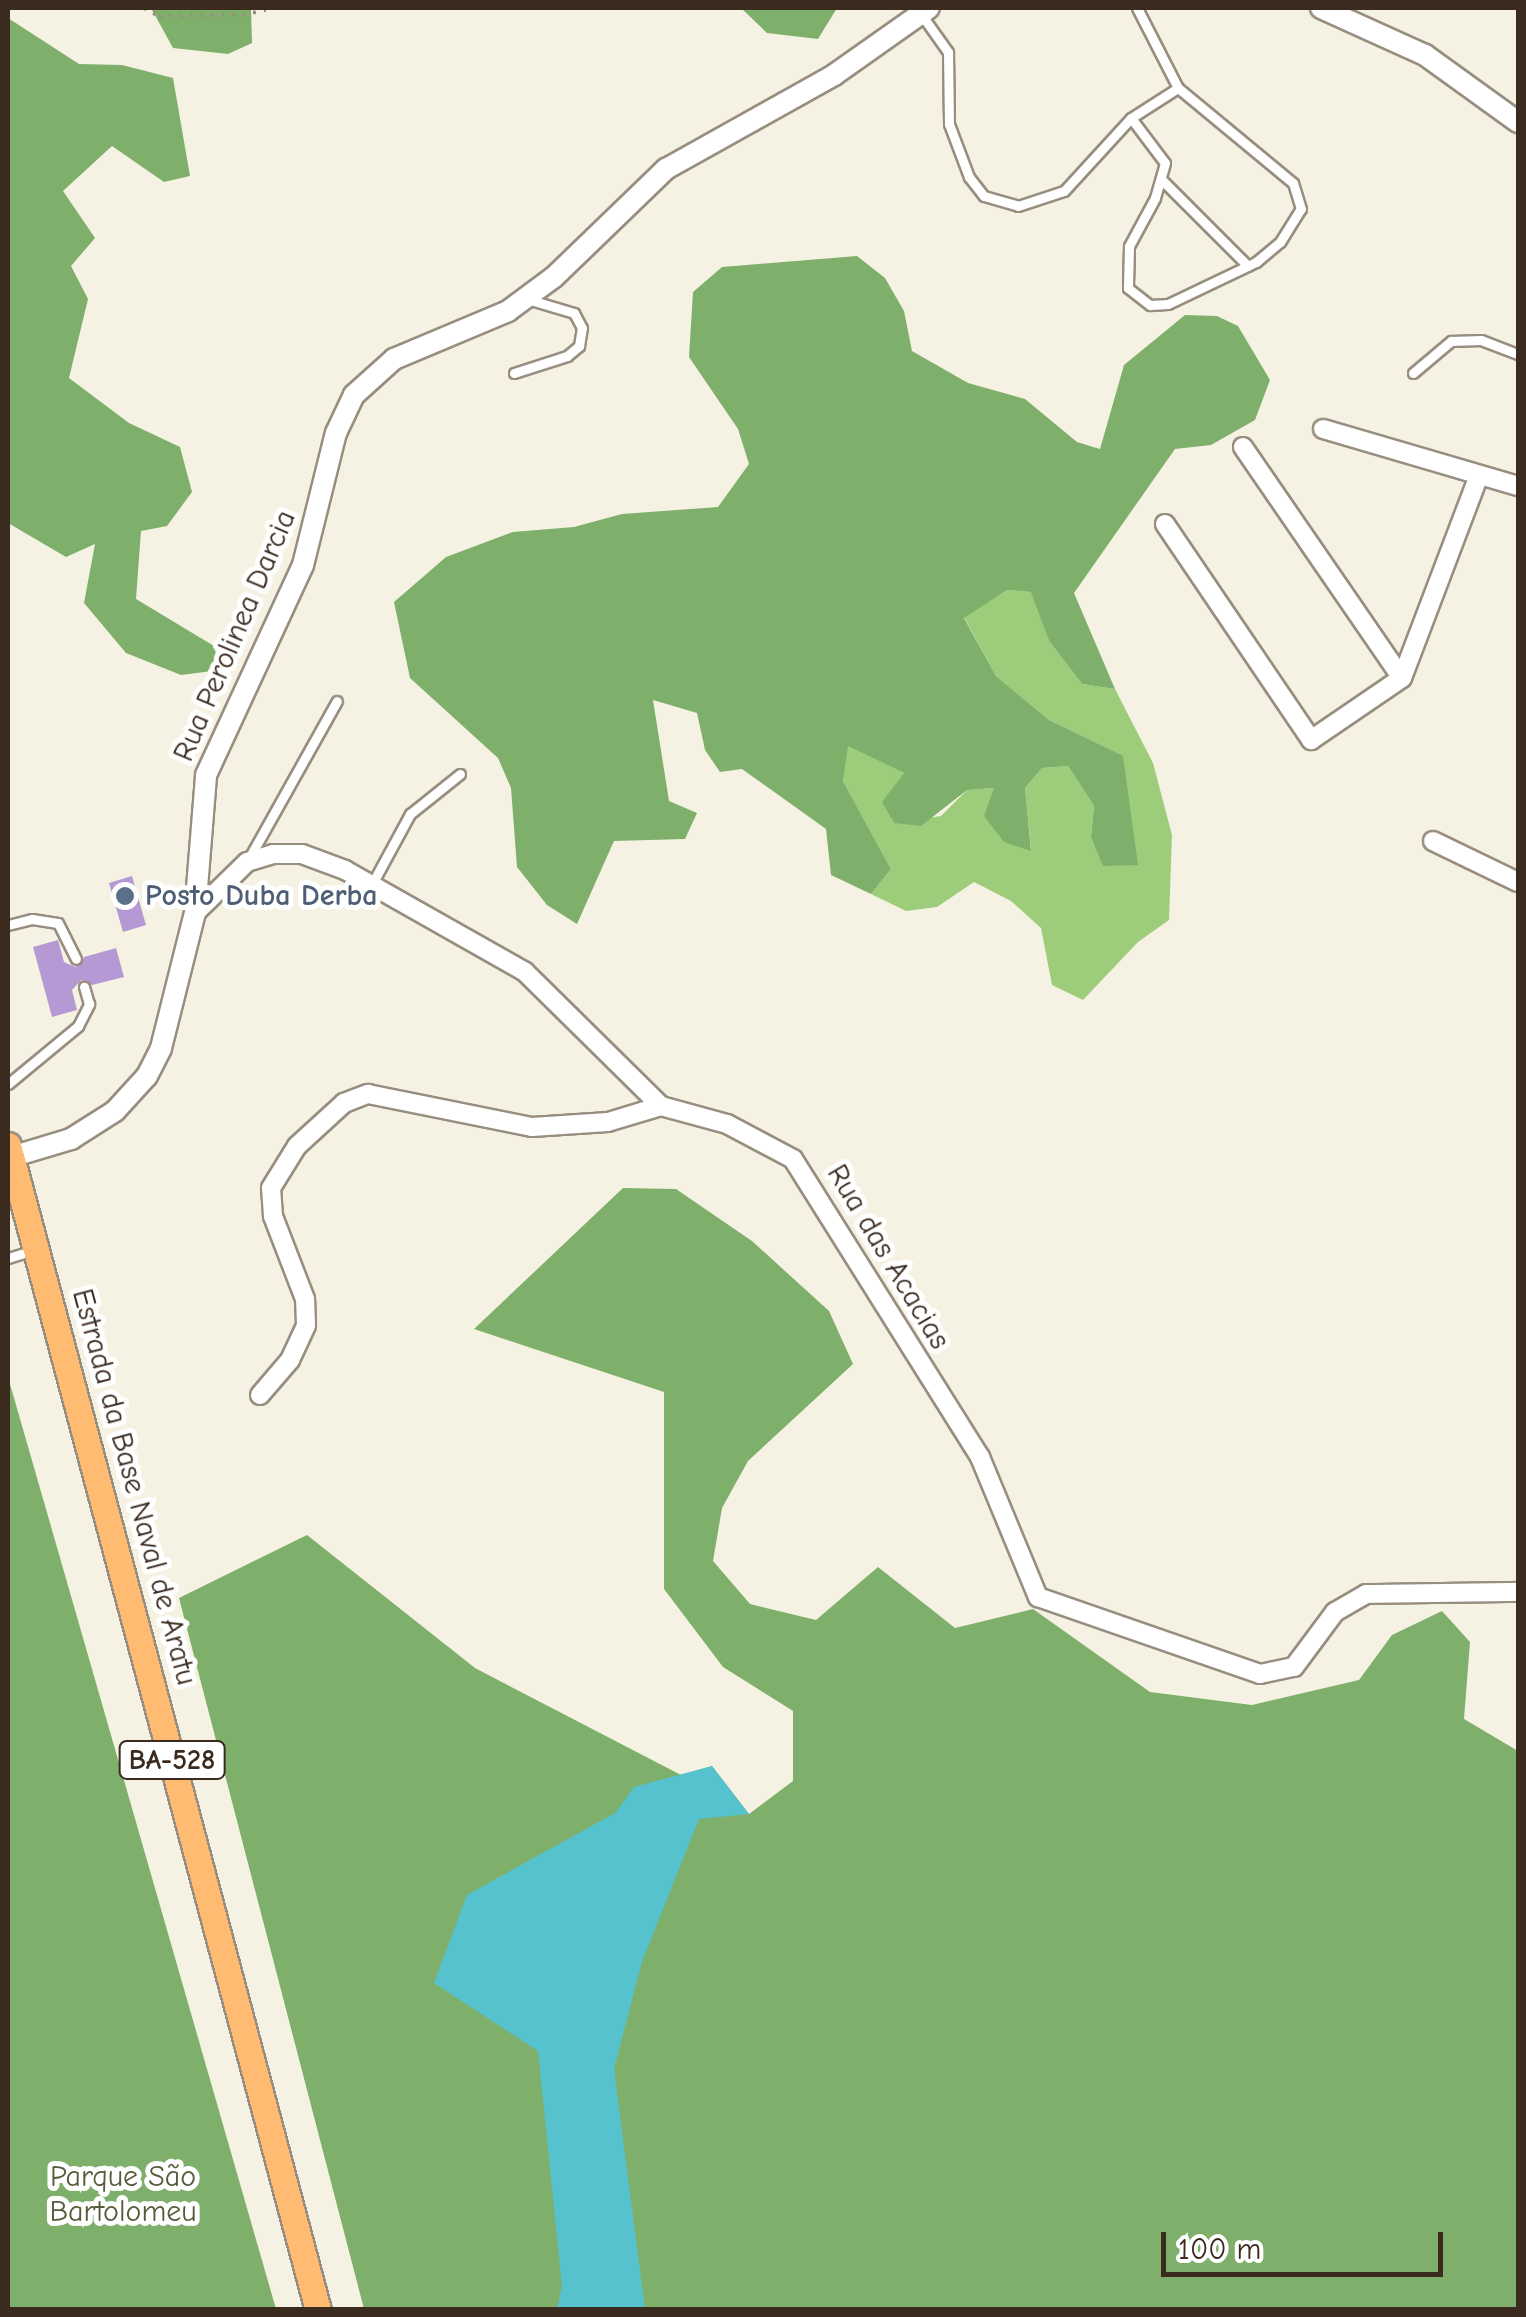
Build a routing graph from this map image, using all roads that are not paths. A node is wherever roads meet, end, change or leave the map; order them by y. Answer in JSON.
{"nodes":[{"id":1,"x":1137,"y":8,"type":"edge"},
{"id":2,"x":1321,"y":8,"type":"edge"},
{"id":3,"x":925,"y":11,"type":"edge"},
{"id":4,"x":1178,"y":88,"type":"junction"},
{"id":5,"x":1131,"y":118,"type":"junction"},
{"id":6,"x":1518,"y":122,"type":"edge"},
{"id":7,"x":1163,"y":181,"type":"junction"},
{"id":8,"x":1248,"y":266,"type":"junction"},
{"id":9,"x":524,"y":299,"type":"junction"},
{"id":10,"x":1518,"y":354,"type":"edge"},
{"id":11,"x":514,"y":373,"type":"dead end"},
{"id":12,"x":1413,"y":374,"type":"dead end"},
{"id":13,"x":1323,"y":429,"type":"dead end"},
{"id":14,"x":1242,"y":447,"type":"dead end"},
{"id":15,"x":1479,"y":475,"type":"junction"},
{"id":16,"x":1518,"y":486,"type":"edge"},
{"id":17,"x":1165,"y":524,"type":"dead end"},
{"id":18,"x":1402,"y":678,"type":"junction"},
{"id":19,"x":337,"y":701,"type":"dead end"},
{"id":20,"x":460,"y":774,"type":"dead end"},
{"id":21,"x":1433,"y":841,"type":"dead end"},
{"id":22,"x":247,"y":862,"type":"junction"},
{"id":23,"x":1518,"y":882,"type":"edge"},
{"id":24,"x":372,"y":884,"type":"junction"},
{"id":25,"x":195,"y":914,"type":"junction"},
{"id":26,"x":8,"y":925,"type":"edge"},
{"id":27,"x":76,"y":959,"type":"dead end"},
{"id":28,"x":84,"y":987,"type":"dead end"},
{"id":29,"x":8,"y":1084,"type":"edge"},
{"id":30,"x":661,"y":1106,"type":"junction"},
{"id":31,"x":9,"y":1154,"type":"edge"},
{"id":32,"x":17,"y":1214,"type":"edge"},
{"id":33,"x":37,"y":1250,"type":"junction"},
{"id":34,"x":8,"y":1258,"type":"edge"},
{"id":35,"x":260,"y":1395,"type":"dead end"},
{"id":36,"x":1518,"y":1592,"type":"edge"},
{"id":37,"x":318,"y":2310,"type":"edge"}],
"edges":[{"from":1,"to":4,"type":"lane"},
{"from":2,"to":6,"type":"street"},
{"from":3,"to":5,"type":"lane"},
{"from":3,"to":9,"type":"street","name":"Rua Perolinea Darcia"},
{"from":4,"to":5,"type":"lane"},
{"from":4,"to":8,"type":"lane"},
{"from":5,"to":7,"type":"lane"},
{"from":7,"to":8,"type":"lane"},
{"from":7,"to":8,"type":"lane"},
{"from":9,"to":11,"type":"lane"},
{"from":9,"to":25,"type":"street","name":"Rua Perolinea Darcia"},
{"from":10,"to":12,"type":"lane"},
{"from":13,"to":15,"type":"street"},
{"from":14,"to":18,"type":"street"},
{"from":15,"to":16,"type":"street"},
{"from":15,"to":18,"type":"street"},
{"from":17,"to":18,"type":"street"},
{"from":19,"to":22,"type":"lane"},
{"from":20,"to":24,"type":"lane"},
{"from":21,"to":23,"type":"street"},
{"from":22,"to":24,"type":"street","name":"Rua das Acacias"},
{"from":22,"to":25,"type":"street"},
{"from":24,"to":30,"type":"street","name":"Rua das Acacias"},
{"from":25,"to":31,"type":"street","name":"Rua Perolinea Darcia"},
{"from":26,"to":27,"type":"lane"},
{"from":28,"to":29,"type":"lane"},
{"from":30,"to":35,"type":"street"},
{"from":30,"to":36,"type":"street","name":"Rua das Acacias"},
{"from":31,"to":32,"type":"main road","name":"Estrada da Base Naval de Aratu","number":"BA-528"},
{"from":32,"to":33,"type":"main road","name":"Estrada da Base Naval de Aratu","number":"BA-528"},
{"from":33,"to":34,"type":"lane"},
{"from":33,"to":37,"type":"main road","name":"Estrada da Base Naval de Aratu","number":"BA-528"}]}
